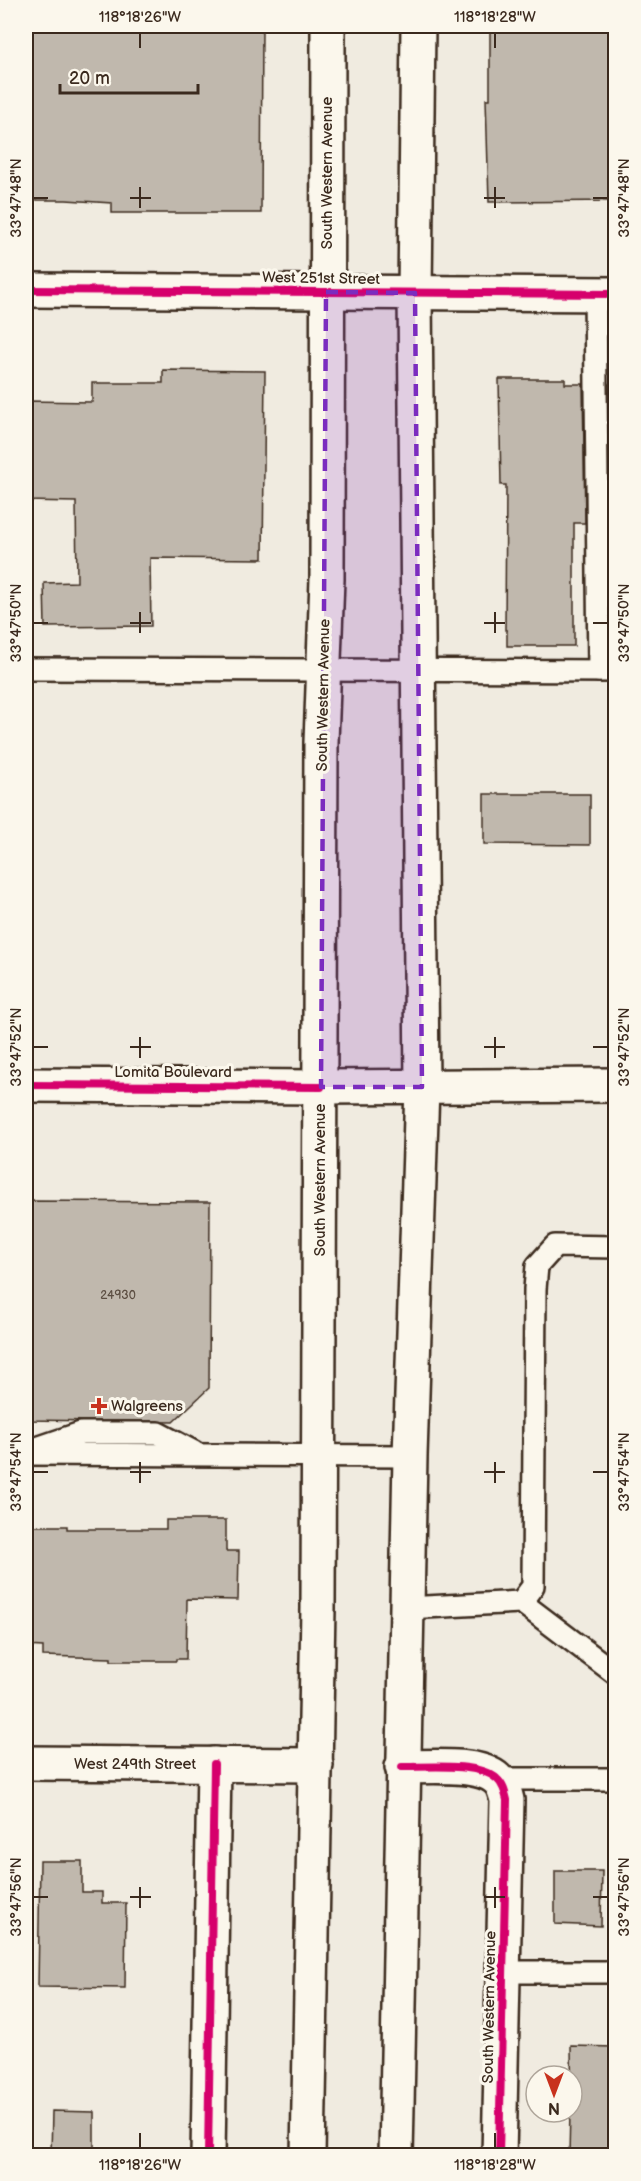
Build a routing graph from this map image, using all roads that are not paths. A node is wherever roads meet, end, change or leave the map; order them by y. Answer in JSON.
{"nodes":[{"id":1,"x":328,"y":26,"type":"edge"},
{"id":2,"x":418,"y":26,"type":"edge"},
{"id":3,"x":26,"y":290,"type":"edge"},
{"id":4,"x":326,"y":292,"type":"junction"},
{"id":5,"x":415,"y":293,"type":"junction"},
{"id":6,"x":605,"y":294,"type":"edge"},
{"id":7,"x":26,"y":669,"type":"edge"},
{"id":8,"x":323,"y":671,"type":"junction"},
{"id":9,"x":419,"y":671,"type":"junction"},
{"id":10,"x":607,"y":671,"type":"edge"},
{"id":11,"x":26,"y":1085,"type":"edge"},
{"id":12,"x":615,"y":1085,"type":"edge"},
{"id":13,"x":321,"y":1087,"type":"junction"},
{"id":14,"x":422,"y":1087,"type":"junction"},
{"id":15,"x":615,"y":1247,"type":"edge"},
{"id":16,"x":26,"y":1453,"type":"edge"},
{"id":17,"x":318,"y":1456,"type":"junction"},
{"id":18,"x":410,"y":1456,"type":"junction"},
{"id":19,"x":521,"y":1602,"type":"junction"},
{"id":20,"x":406,"y":1608,"type":"junction"},
{"id":21,"x":615,"y":1674,"type":"edge"},
{"id":22,"x":26,"y":1763,"type":"edge"},
{"id":23,"x":214,"y":1764,"type":"junction"},
{"id":24,"x":316,"y":1765,"type":"junction"},
{"id":25,"x":402,"y":1767,"type":"junction"},
{"id":26,"x":497,"y":1779,"type":"junction"},
{"id":27,"x":615,"y":1779,"type":"edge"},
{"id":28,"x":504,"y":1972,"type":"junction"},
{"id":29,"x":615,"y":1972,"type":"edge"},
{"id":30,"x":207,"y":2156,"type":"edge"},
{"id":31,"x":308,"y":2156,"type":"edge"},
{"id":32,"x":396,"y":2156,"type":"edge"},
{"id":33,"x":499,"y":2156,"type":"edge"}],
"edges":[{"from":1,"to":4,"type":"main road","name":"South Western Avenue"},
{"from":2,"to":5,"type":"main road"},
{"from":3,"to":4,"type":"main road","name":"West 251st Street"},
{"from":4,"to":5,"type":"main road","name":"West 251st Street"},
{"from":4,"to":8,"type":"main road","name":"South Western Avenue"},
{"from":5,"to":6,"type":"main road","name":"West 251st Street"},
{"from":5,"to":9,"type":"main road"},
{"from":6,"to":10,"type":"lane"},
{"from":7,"to":8,"type":"lane"},
{"from":8,"to":9,"type":"lane"},
{"from":8,"to":13,"type":"main road","name":"South Western Avenue"},
{"from":9,"to":10,"type":"lane"},
{"from":9,"to":14,"type":"main road"},
{"from":11,"to":13,"type":"main road","name":"Lomita Boulevard"},
{"from":12,"to":14,"type":"main road","name":"Lomita Boulevard"},
{"from":13,"to":14,"type":"main road","name":"Lomita Boulevard"},
{"from":13,"to":17,"type":"main road","name":"South Western Avenue"},
{"from":14,"to":18,"type":"main road"},
{"from":15,"to":19,"type":"lane"},
{"from":16,"to":17,"type":"lane"},
{"from":17,"to":18,"type":"lane"},
{"from":17,"to":24,"type":"main road","name":"South Western Avenue"},
{"from":18,"to":20,"type":"main road"},
{"from":19,"to":20,"type":"lane"},
{"from":19,"to":21,"type":"lane"},
{"from":20,"to":25,"type":"main road"},
{"from":22,"to":23,"type":"main road","name":"West 249th Street"},
{"from":23,"to":24,"type":"main road","name":"West 249th Street"},
{"from":23,"to":30,"type":"main road"},
{"from":24,"to":31,"type":"main road","name":"South Western Avenue"},
{"from":25,"to":26,"type":"main road"},
{"from":25,"to":32,"type":"main road"},
{"from":26,"to":27,"type":"lane"},
{"from":26,"to":28,"type":"main road","name":"South Western Avenue"},
{"from":28,"to":29,"type":"lane"},
{"from":28,"to":33,"type":"main road","name":"South Western Avenue"}]}
